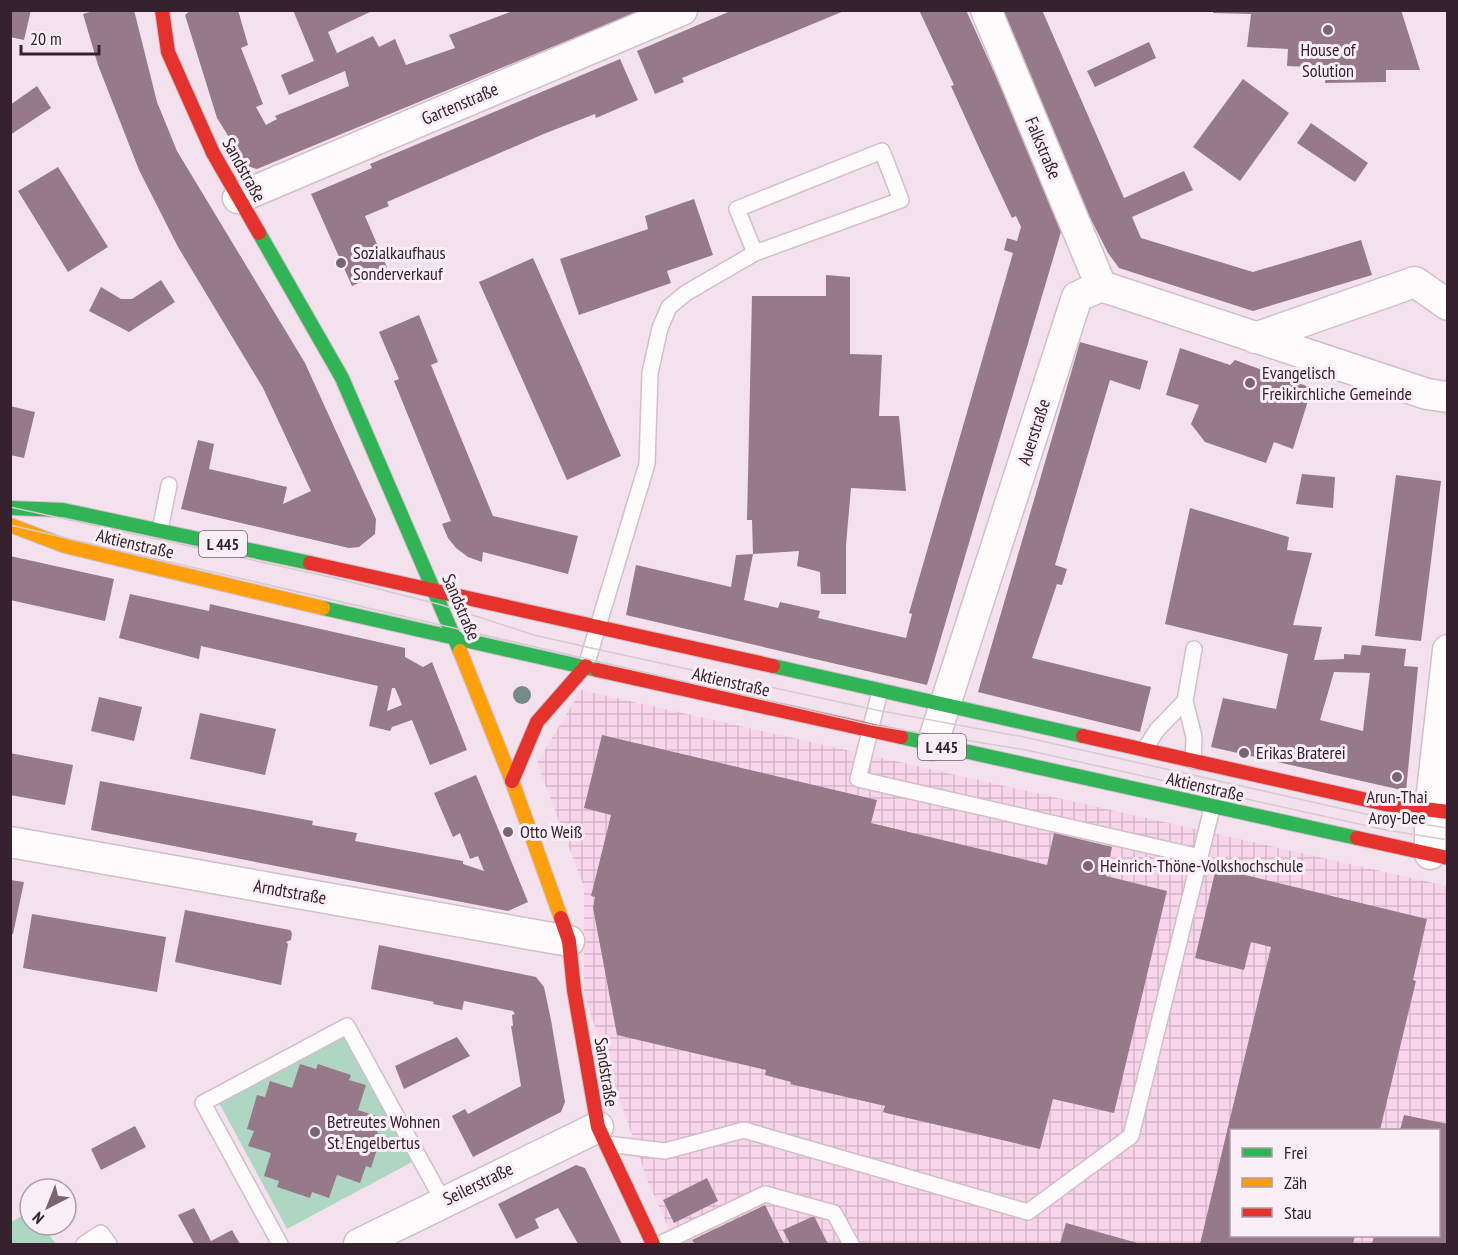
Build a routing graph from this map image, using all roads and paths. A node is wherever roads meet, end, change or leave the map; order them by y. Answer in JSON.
{"nodes":[{"id":1,"x":162,"y":10,"type":"edge"},
{"id":2,"x":682,"y":10,"type":"edge"},
{"id":3,"x":986,"y":10,"type":"edge"},
{"id":4,"x":238,"y":198,"type":"junction"},
{"id":5,"x":755,"y":253,"type":"junction"},
{"id":6,"x":1101,"y":286,"type":"junction"},
{"id":7,"x":1448,"y":305,"type":"edge"},
{"id":8,"x":1255,"y":338,"type":"junction"},
{"id":9,"x":1448,"y":397,"type":"edge"},
{"id":10,"x":169,"y":485,"type":"dead end"},
{"id":11,"x":10,"y":508,"type":"edge"},
{"id":12,"x":10,"y":525,"type":"edge"},
{"id":13,"x":160,"y":530,"type":"junction"},
{"id":14,"x":435,"y":589,"type":"junction"},
{"id":15,"x":597,"y":627,"type":"junction"},
{"id":16,"x":455,"y":639,"type":"junction"},
{"id":17,"x":1194,"y":649,"type":"dead end"},
{"id":18,"x":1448,"y":650,"type":"edge"},
{"id":19,"x":586,"y":666,"type":"junction"},
{"id":20,"x":880,"y":691,"type":"junction"},
{"id":21,"x":1185,"y":701,"type":"junction"},
{"id":22,"x":945,"y":706,"type":"junction"},
{"id":23,"x":870,"y":732,"type":"junction"},
{"id":24,"x":932,"y":745,"type":"junction"},
{"id":25,"x":1145,"y":749,"type":"junction"},
{"id":26,"x":1193,"y":760,"type":"junction"},
{"id":27,"x":512,"y":781,"type":"junction"},
{"id":28,"x":1212,"y":808,"type":"junction"},
{"id":29,"x":1439,"y":811,"type":"edge"},
{"id":30,"x":10,"y":842,"type":"edge"},
{"id":31,"x":1439,"y":856,"type":"edge"},
{"id":32,"x":1200,"y":857,"type":"junction"},
{"id":33,"x":569,"y":941,"type":"junction"},
{"id":34,"x":601,"y":1136,"type":"junction"},
{"id":35,"x":443,"y":1201,"type":"junction"},
{"id":36,"x":84,"y":1245,"type":"edge"},
{"id":37,"x":109,"y":1245,"type":"edge"},
{"id":38,"x":280,"y":1245,"type":"edge"},
{"id":39,"x":359,"y":1245,"type":"edge"},
{"id":40,"x":653,"y":1245,"type":"edge"},
{"id":41,"x":660,"y":1245,"type":"edge"},
{"id":42,"x":851,"y":1245,"type":"edge"}],
"edges":[{"from":1,"to":4,"type":"main road","name":"Sandstraße"},
{"from":2,"to":4,"type":"street","name":"Gartenstraße"},
{"from":3,"to":6,"type":"street","name":"Falkstraße"},
{"from":4,"to":14,"type":"main road","name":"Sandstraße"},
{"from":5,"to":5,"type":"lane"},
{"from":5,"to":15,"type":"lane"},
{"from":6,"to":8,"type":"street"},
{"from":6,"to":22,"type":"street","name":"Auerstraße"},
{"from":7,"to":8,"type":"street"},
{"from":8,"to":9,"type":"street"},
{"from":10,"to":13,"type":"lane"},
{"from":11,"to":13,"type":"main road","name":"Aktienstraße","number":"L 445"},
{"from":12,"to":16,"type":"main road","name":"Aktienstraße","number":"L 445"},
{"from":13,"to":14,"type":"main road","name":"Aktienstraße","number":"L 445"},
{"from":14,"to":15,"type":"main road","name":"Aktienstraße","number":"L 445"},
{"from":14,"to":16,"type":"main road","name":"Sandstraße"},
{"from":15,"to":19,"type":"lane"},
{"from":15,"to":20,"type":"main road","name":"Aktienstraße","number":"L 445"},
{"from":16,"to":19,"type":"main road","name":"Aktienstraße","number":"L 445"},
{"from":16,"to":27,"type":"main road","name":"Sandstraße"},
{"from":17,"to":21,"type":"lane"},
{"from":18,"to":29,"type":"street"},
{"from":19,"to":23,"type":"main road","name":"Aktienstraße","number":"L 445"},
{"from":19,"to":27,"type":"main road"},
{"from":20,"to":22,"type":"main road","name":"Aktienstraße","number":"L 445"},
{"from":20,"to":23,"type":"lane"},
{"from":21,"to":25,"type":"lane"},
{"from":21,"to":26,"type":"lane"},
{"from":22,"to":24,"type":"street","name":"Auerstraße"},
{"from":22,"to":25,"type":"main road","name":"Aktienstraße","number":"L 445"},
{"from":23,"to":24,"type":"main road","name":"Aktienstraße","number":"L 445"},
{"from":23,"to":32,"type":"lane"},
{"from":24,"to":28,"type":"main road","name":"Aktienstraße","number":"L 445"},
{"from":25,"to":26,"type":"main road","name":"Aktienstraße","number":"L 445"},
{"from":26,"to":29,"type":"main road","name":"Aktienstraße","number":"L 445"},
{"from":27,"to":33,"type":"main road","name":"Sandstraße"},
{"from":28,"to":31,"type":"main road","name":"Aktienstraße","number":"L 445"},
{"from":28,"to":32,"type":"lane"},
{"from":29,"to":31,"type":"street"},
{"from":30,"to":33,"type":"street","name":"Arndtstraße"},
{"from":32,"to":34,"type":"lane"},
{"from":33,"to":34,"type":"main road","name":"Sandstraße"},
{"from":34,"to":35,"type":"street","name":"Seilerstraße"},
{"from":34,"to":40,"type":"main road","name":"Sandstraße"},
{"from":35,"to":38,"type":"lane"},
{"from":35,"to":39,"type":"street","name":"Seilerstraße"},
{"from":36,"to":37,"type":"lane"},
{"from":41,"to":42,"type":"lane"}]}
